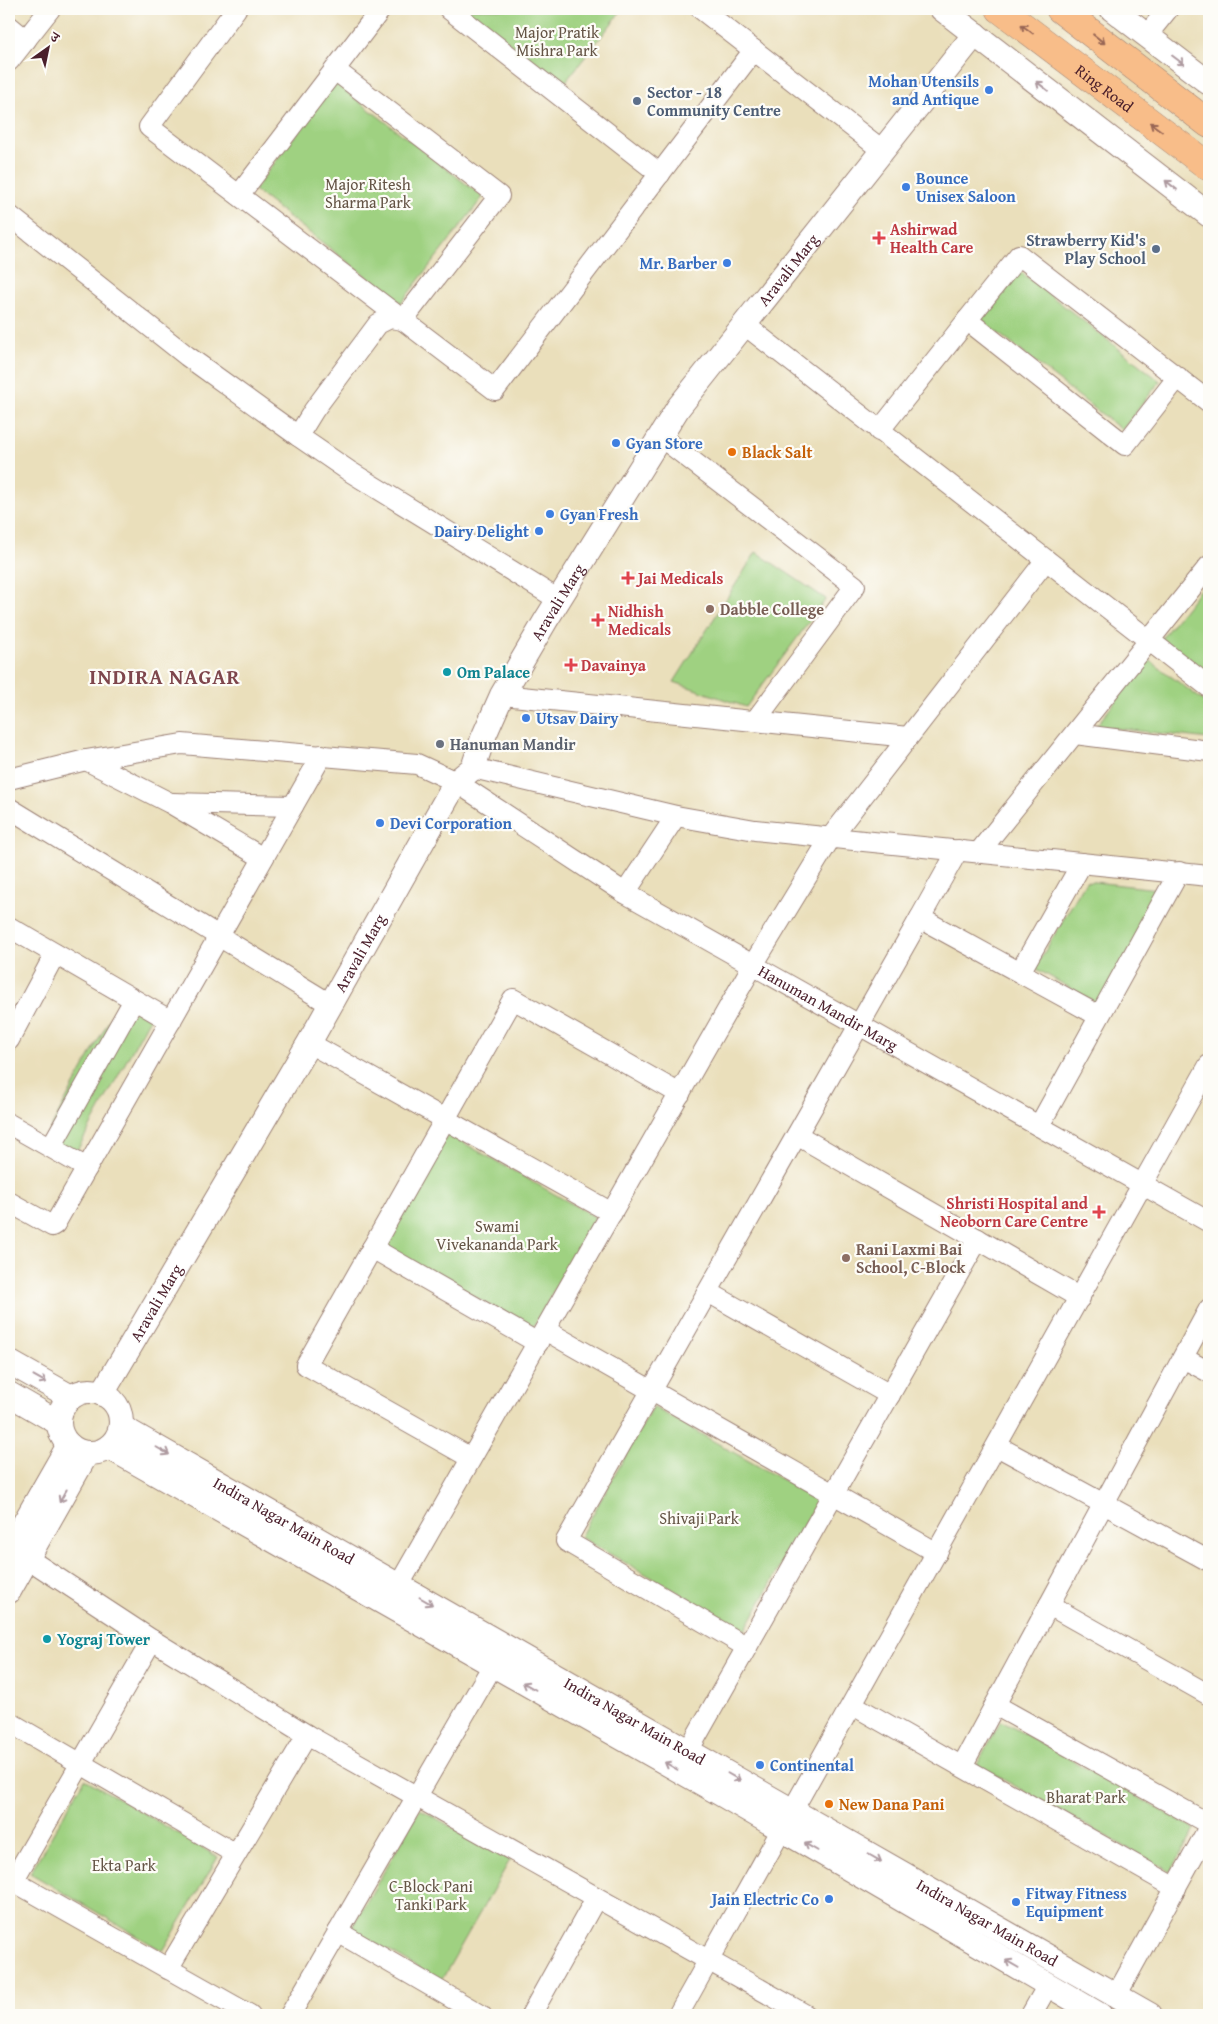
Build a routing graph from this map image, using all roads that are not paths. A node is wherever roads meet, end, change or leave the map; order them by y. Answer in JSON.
{"nodes":[{"id":1,"x":50,"y":9,"type":"edge"},
{"id":2,"x":236,"y":9,"type":"edge"},
{"id":3,"x":381,"y":9,"type":"edge"},
{"id":4,"x":449,"y":9,"type":"edge"},
{"id":5,"x":701,"y":9,"type":"edge"},
{"id":6,"x":942,"y":9,"type":"edge"},
{"id":7,"x":1000,"y":9,"type":"edge"},
{"id":8,"x":1060,"y":9,"type":"edge"},
{"id":9,"x":1112,"y":9,"type":"edge"},
{"id":10,"x":1168,"y":9,"type":"edge"},
{"id":11,"x":9,"y":26,"type":"edge"},
{"id":12,"x":975,"y":34,"type":"junction"},
{"id":13,"x":1147,"y":36,"type":"junction"},
{"id":14,"x":26,"y":40,"type":"junction"},
{"id":15,"x":754,"y":50,"type":"junction"},
{"id":16,"x":9,"y":62,"type":"edge"},
{"id":17,"x":335,"y":70,"type":"junction"},
{"id":18,"x":1209,"y":84,"type":"edge"},
{"id":19,"x":1209,"y":124,"type":"edge"},
{"id":20,"x":882,"y":150,"type":"junction"},
{"id":21,"x":1209,"y":166,"type":"edge"},
{"id":22,"x":660,"y":174,"type":"junction"},
{"id":23,"x":239,"y":195,"type":"junction"},
{"id":24,"x":9,"y":214,"type":"edge"},
{"id":25,"x":1209,"y":215,"type":"edge"},
{"id":26,"x":403,"y":320,"type":"junction"},
{"id":27,"x":967,"y":320,"type":"junction"},
{"id":28,"x":745,"y":326,"type":"junction"},
{"id":29,"x":1178,"y":378,"type":"junction"},
{"id":30,"x":1209,"y":402,"type":"edge"},
{"id":31,"x":879,"y":431,"type":"junction"},
{"id":32,"x":298,"y":436,"type":"junction"},
{"id":33,"x":661,"y":437,"type":"junction"},
{"id":34,"x":1046,"y":560,"type":"junction"},
{"id":35,"x":1209,"y":566,"type":"edge"},
{"id":36,"x":559,"y":600,"type":"junction"},
{"id":37,"x":1149,"y":640,"type":"junction"},
{"id":38,"x":1209,"y":687,"type":"edge"},
{"id":39,"x":502,"y":695,"type":"junction"},
{"id":40,"x":755,"y":721,"type":"junction"},
{"id":41,"x":1075,"y":734,"type":"junction"},
{"id":42,"x":908,"y":737,"type":"junction"},
{"id":43,"x":1209,"y":751,"type":"edge"},
{"id":44,"x":322,"y":755,"type":"junction"},
{"id":45,"x":86,"y":760,"type":"junction"},
{"id":46,"x":464,"y":775,"type":"junction"},
{"id":47,"x":9,"y":779,"type":"edge"},
{"id":48,"x":170,"y":803,"type":"junction"},
{"id":49,"x":294,"y":806,"type":"junction"},
{"id":50,"x":9,"y":808,"type":"edge"},
{"id":51,"x":676,"y":816,"type":"junction"},
{"id":52,"x":832,"y":837,"type":"junction"},
{"id":53,"x":958,"y":850,"type":"junction"},
{"id":54,"x":979,"y":852,"type":"junction"},
{"id":55,"x":264,"y":858,"type":"junction"},
{"id":56,"x":1082,"y":863,"type":"junction"},
{"id":57,"x":1178,"y":872,"type":"junction"},
{"id":58,"x":1209,"y":876,"type":"edge"},
{"id":59,"x":625,"y":893,"type":"junction"},
{"id":60,"x":920,"y":918,"type":"junction"},
{"id":61,"x":9,"y":927,"type":"edge"},
{"id":62,"x":219,"y":937,"type":"junction"},
{"id":63,"x":55,"y":954,"type":"junction"},
{"id":64,"x":753,"y":965,"type":"junction"},
{"id":65,"x":1020,"y":972,"type":"junction"},
{"id":66,"x":134,"y":1000,"type":"junction"},
{"id":67,"x":330,"y":1004,"type":"junction"},
{"id":68,"x":15,"y":1013,"type":"edge"},
{"id":69,"x":1099,"y":1016,"type":"junction"},
{"id":70,"x":171,"y":1021,"type":"junction"},
{"id":71,"x":860,"y":1025,"type":"junction"},
{"id":72,"x":9,"y":1040,"type":"edge"},
{"id":73,"x":309,"y":1043,"type":"junction"},
{"id":74,"x":1209,"y":1065,"type":"edge"},
{"id":75,"x":680,"y":1094,"type":"junction"},
{"id":76,"x":445,"y":1120,"type":"junction"},
{"id":77,"x":9,"y":1124,"type":"edge"},
{"id":78,"x":1039,"y":1126,"type":"junction"},
{"id":79,"x":797,"y":1135,"type":"junction"},
{"id":80,"x":51,"y":1147,"type":"junction"},
{"id":81,"x":87,"y":1168,"type":"junction"},
{"id":82,"x":1143,"y":1184,"type":"junction"},
{"id":83,"x":9,"y":1202,"type":"edge"},
{"id":84,"x":612,"y":1213,"type":"junction"},
{"id":85,"x":1209,"y":1222,"type":"edge"},
{"id":86,"x":978,"y":1240,"type":"junction"},
{"id":87,"x":372,"y":1248,"type":"junction"},
{"id":88,"x":708,"y":1292,"type":"junction"},
{"id":89,"x":1080,"y":1298,"type":"junction"},
{"id":90,"x":1209,"y":1309,"type":"edge"},
{"id":91,"x":541,"y":1336,"type":"junction"},
{"id":92,"x":1183,"y":1358,"type":"junction"},
{"id":93,"x":9,"y":1362,"type":"edge"},
{"id":94,"x":1209,"y":1372,"type":"edge"},
{"id":95,"x":652,"y":1391,"type":"junction"},
{"id":96,"x":9,"y":1394,"type":"edge"},
{"id":97,"x":102,"y":1394,"type":"junction"},
{"id":98,"x":890,"y":1394,"type":"junction"},
{"id":99,"x":72,"y":1397,"type":"junction"},
{"id":100,"x":59,"y":1423,"type":"junction"},
{"id":101,"x":121,"y":1427,"type":"junction"},
{"id":102,"x":997,"y":1446,"type":"junction"},
{"id":103,"x":109,"y":1447,"type":"junction"},
{"id":104,"x":78,"y":1449,"type":"junction"},
{"id":105,"x":471,"y":1458,"type":"junction"},
{"id":106,"x":834,"y":1494,"type":"junction"},
{"id":107,"x":1104,"y":1504,"type":"junction"},
{"id":108,"x":938,"y":1553,"type":"junction"},
{"id":109,"x":18,"y":1554,"type":"edge"},
{"id":110,"x":1209,"y":1559,"type":"edge"},
{"id":111,"x":9,"y":1591,"type":"edge"},
{"id":112,"x":393,"y":1596,"type":"junction"},
{"id":113,"x":1049,"y":1605,"type":"junction"},
{"id":114,"x":152,"y":1640,"type":"junction"},
{"id":115,"x":747,"y":1647,"type":"junction"},
{"id":116,"x":493,"y":1665,"type":"junction"},
{"id":117,"x":1209,"y":1696,"type":"edge"},
{"id":118,"x":853,"y":1705,"type":"junction"},
{"id":119,"x":995,"y":1705,"type":"junction"},
{"id":120,"x":9,"y":1722,"type":"edge"},
{"id":121,"x":307,"y":1735,"type":"junction"},
{"id":122,"x":688,"y":1751,"type":"junction"},
{"id":123,"x":80,"y":1763,"type":"junction"},
{"id":124,"x":962,"y":1766,"type":"junction"},
{"id":125,"x":416,"y":1796,"type":"junction"},
{"id":126,"x":788,"y":1821,"type":"junction"},
{"id":127,"x":1209,"y":1826,"type":"edge"},
{"id":128,"x":236,"y":1854,"type":"junction"},
{"id":129,"x":1176,"y":1888,"type":"junction"},
{"id":130,"x":596,"y":1898,"type":"junction"},
{"id":131,"x":338,"y":1932,"type":"junction"},
{"id":132,"x":709,"y":1961,"type":"junction"},
{"id":133,"x":168,"y":1969,"type":"junction"},
{"id":134,"x":1048,"y":1985,"type":"junction"},
{"id":135,"x":1116,"y":1996,"type":"junction"},
{"id":136,"x":250,"y":2015,"type":"edge"},
{"id":137,"x":290,"y":2015,"type":"edge"},
{"id":138,"x":481,"y":2015,"type":"edge"},
{"id":139,"x":531,"y":2015,"type":"edge"},
{"id":140,"x":678,"y":2015,"type":"edge"},
{"id":141,"x":806,"y":2015,"type":"edge"},
{"id":142,"x":1031,"y":2015,"type":"edge"},
{"id":143,"x":1100,"y":2015,"type":"edge"},
{"id":144,"x":1150,"y":2015,"type":"edge"}],
"edges":[{"from":1,"to":14,"type":"street"},
{"from":2,"to":23,"type":"street"},
{"from":3,"to":17,"type":"street"},
{"from":4,"to":22,"type":"street"},
{"from":5,"to":15,"type":"street"},
{"from":6,"to":12,"type":"street"},
{"from":21,"to":7,"type":"highway","name":"Ring Road","one_way":true},
{"from":8,"to":19,"type":"highway","one_way":true},
{"from":9,"to":13,"type":"street"},
{"from":10,"to":13,"type":"street"},
{"from":11,"to":14,"type":"street"},
{"from":12,"to":20,"type":"street","name":"Aravali Marg"},
{"from":25,"to":12,"type":"street","one_way":true},
{"from":13,"to":18,"type":"street","one_way":true},
{"from":14,"to":16,"type":"street"},
{"from":15,"to":20,"type":"street"},
{"from":15,"to":22,"type":"street"},
{"from":17,"to":23,"type":"street"},
{"from":17,"to":26,"type":"street"},
{"from":20,"to":28,"type":"street","name":"Aravali Marg"},
{"from":22,"to":26,"type":"street"},
{"from":23,"to":26,"type":"street"},
{"from":24,"to":32,"type":"street"},
{"from":26,"to":32,"type":"street"},
{"from":27,"to":29,"type":"street"},
{"from":27,"to":29,"type":"street"},
{"from":27,"to":31,"type":"street"},
{"from":28,"to":31,"type":"street"},
{"from":28,"to":33,"type":"street","name":"Aravali Marg"},
{"from":29,"to":30,"type":"street"},
{"from":31,"to":34,"type":"street"},
{"from":32,"to":36,"type":"street"},
{"from":33,"to":36,"type":"street","name":"Aravali Marg"},
{"from":33,"to":40,"type":"street"},
{"from":34,"to":37,"type":"street"},
{"from":34,"to":42,"type":"street"},
{"from":35,"to":37,"type":"street"},
{"from":36,"to":39,"type":"street","name":"Aravali Marg"},
{"from":37,"to":38,"type":"street"},
{"from":37,"to":41,"type":"street"},
{"from":39,"to":40,"type":"street"},
{"from":39,"to":46,"type":"street","name":"Aravali Marg"},
{"from":40,"to":42,"type":"street"},
{"from":41,"to":43,"type":"street"},
{"from":41,"to":54,"type":"street"},
{"from":42,"to":52,"type":"street"},
{"from":44,"to":45,"type":"street"},
{"from":44,"to":46,"type":"street"},
{"from":44,"to":49,"type":"street"},
{"from":45,"to":47,"type":"street"},
{"from":45,"to":48,"type":"street"},
{"from":46,"to":51,"type":"street"},
{"from":46,"to":59,"type":"street","name":"Hanuman Mandir Marg"},
{"from":46,"to":67,"type":"street","name":"Aravali Marg"},
{"from":48,"to":49,"type":"street"},
{"from":48,"to":55,"type":"street"},
{"from":49,"to":55,"type":"street"},
{"from":50,"to":62,"type":"street"},
{"from":51,"to":52,"type":"street"},
{"from":51,"to":59,"type":"street"},
{"from":52,"to":53,"type":"street"},
{"from":52,"to":64,"type":"street"},
{"from":53,"to":54,"type":"street"},
{"from":53,"to":60,"type":"street"},
{"from":54,"to":56,"type":"street"},
{"from":55,"to":62,"type":"street"},
{"from":56,"to":57,"type":"street"},
{"from":56,"to":65,"type":"street"},
{"from":57,"to":58,"type":"street"},
{"from":57,"to":69,"type":"street"},
{"from":59,"to":64,"type":"street","name":"Hanuman Mandir Marg"},
{"from":60,"to":65,"type":"street"},
{"from":60,"to":71,"type":"street"},
{"from":61,"to":63,"type":"street"},
{"from":62,"to":67,"type":"street"},
{"from":62,"to":70,"type":"street"},
{"from":63,"to":66,"type":"street"},
{"from":63,"to":68,"type":"street"},
{"from":64,"to":71,"type":"street","name":"Hanuman Mandir Marg"},
{"from":64,"to":75,"type":"street"},
{"from":65,"to":69,"type":"street"},
{"from":66,"to":70,"type":"street"},
{"from":66,"to":80,"type":"street"},
{"from":67,"to":73,"type":"street","name":"Aravali Marg"},
{"from":68,"to":72,"type":"street"},
{"from":69,"to":78,"type":"street"},
{"from":70,"to":81,"type":"street"},
{"from":71,"to":78,"type":"street","name":"Hanuman Mandir Marg"},
{"from":71,"to":79,"type":"street"},
{"from":73,"to":76,"type":"street"},
{"from":73,"to":97,"type":"street","name":"Aravali Marg"},
{"from":74,"to":82,"type":"street"},
{"from":75,"to":76,"type":"street"},
{"from":75,"to":84,"type":"street"},
{"from":76,"to":84,"type":"street"},
{"from":76,"to":87,"type":"street"},
{"from":77,"to":80,"type":"street"},
{"from":78,"to":82,"type":"street","name":"Hanuman Mandir Marg"},
{"from":79,"to":86,"type":"street"},
{"from":79,"to":88,"type":"street"},
{"from":80,"to":81,"type":"street"},
{"from":81,"to":83,"type":"street"},
{"from":82,"to":85,"type":"street","name":"Hanuman Mandir Marg"},
{"from":82,"to":89,"type":"street"},
{"from":84,"to":91,"type":"street"},
{"from":86,"to":89,"type":"street"},
{"from":86,"to":98,"type":"street"},
{"from":87,"to":91,"type":"street"},
{"from":87,"to":105,"type":"street"},
{"from":88,"to":95,"type":"street"},
{"from":88,"to":98,"type":"street"},
{"from":89,"to":102,"type":"street"},
{"from":90,"to":92,"type":"street"},
{"from":91,"to":95,"type":"street"},
{"from":91,"to":105,"type":"street"},
{"from":92,"to":94,"type":"street"},
{"from":92,"to":107,"type":"street"},
{"from":93,"to":99,"type":"street","one_way":true},
{"from":95,"to":106,"type":"street"},
{"from":95,"to":115,"type":"street"},
{"from":96,"to":100,"type":"street"},
{"from":97,"to":99,"type":"street"},
{"from":97,"to":101,"type":"street"},
{"from":98,"to":106,"type":"street"},
{"from":99,"to":100,"type":"street"},
{"from":100,"to":104,"type":"street"},
{"from":101,"to":103,"type":"street"},
{"from":101,"to":112,"type":"street","name":"Indira Nagar Main Road","one_way":true},
{"from":102,"to":107,"type":"street"},
{"from":102,"to":108,"type":"street"},
{"from":103,"to":104,"type":"street"},
{"from":103,"to":112,"type":"street","name":"Indira Nagar Main Road"},
{"from":104,"to":109,"type":"street"},
{"from":105,"to":112,"type":"street"},
{"from":106,"to":108,"type":"street"},
{"from":106,"to":115,"type":"street"},
{"from":107,"to":110,"type":"street"},
{"from":107,"to":113,"type":"street"},
{"from":108,"to":118,"type":"street"},
{"from":109,"to":111,"type":"street"},
{"from":109,"to":114,"type":"street"},
{"from":112,"to":116,"type":"street","name":"Indira Nagar Main Road"},
{"from":112,"to":122,"type":"street","name":"Indira Nagar Main Road","one_way":true},
{"from":113,"to":117,"type":"street"},
{"from":113,"to":119,"type":"street"},
{"from":114,"to":121,"type":"street"},
{"from":114,"to":123,"type":"street"},
{"from":115,"to":122,"type":"street"},
{"from":116,"to":125,"type":"street"},
{"from":126,"to":116,"type":"street","name":"Indira Nagar Main Road","one_way":true},
{"from":118,"to":124,"type":"street"},
{"from":118,"to":126,"type":"street"},
{"from":119,"to":124,"type":"street"},
{"from":119,"to":127,"type":"street"},
{"from":120,"to":123,"type":"street"},
{"from":121,"to":125,"type":"street"},
{"from":121,"to":128,"type":"street"},
{"from":122,"to":126,"type":"street","name":"Indira Nagar Main Road","one_way":true},
{"from":123,"to":128,"type":"street"},
{"from":123,"to":133,"type":"street"},
{"from":124,"to":129,"type":"street"},
{"from":125,"to":130,"type":"street"},
{"from":125,"to":131,"type":"street"},
{"from":126,"to":132,"type":"street"},
{"from":134,"to":126,"type":"street","name":"Indira Nagar Main Road","one_way":true},
{"from":126,"to":135,"type":"street","name":"Indira Nagar Main Road","one_way":true},
{"from":127,"to":129,"type":"street"},
{"from":128,"to":133,"type":"street"},
{"from":129,"to":135,"type":"street"},
{"from":130,"to":132,"type":"street"},
{"from":130,"to":139,"type":"street"},
{"from":131,"to":137,"type":"street"},
{"from":131,"to":138,"type":"street"},
{"from":132,"to":140,"type":"street"},
{"from":132,"to":141,"type":"street"},
{"from":133,"to":136,"type":"street"},
{"from":134,"to":142,"type":"street"},
{"from":134,"to":143,"type":"street","name":"Indira Nagar Main Road"},
{"from":135,"to":144,"type":"street","name":"Indira Nagar Main Road"}]}
